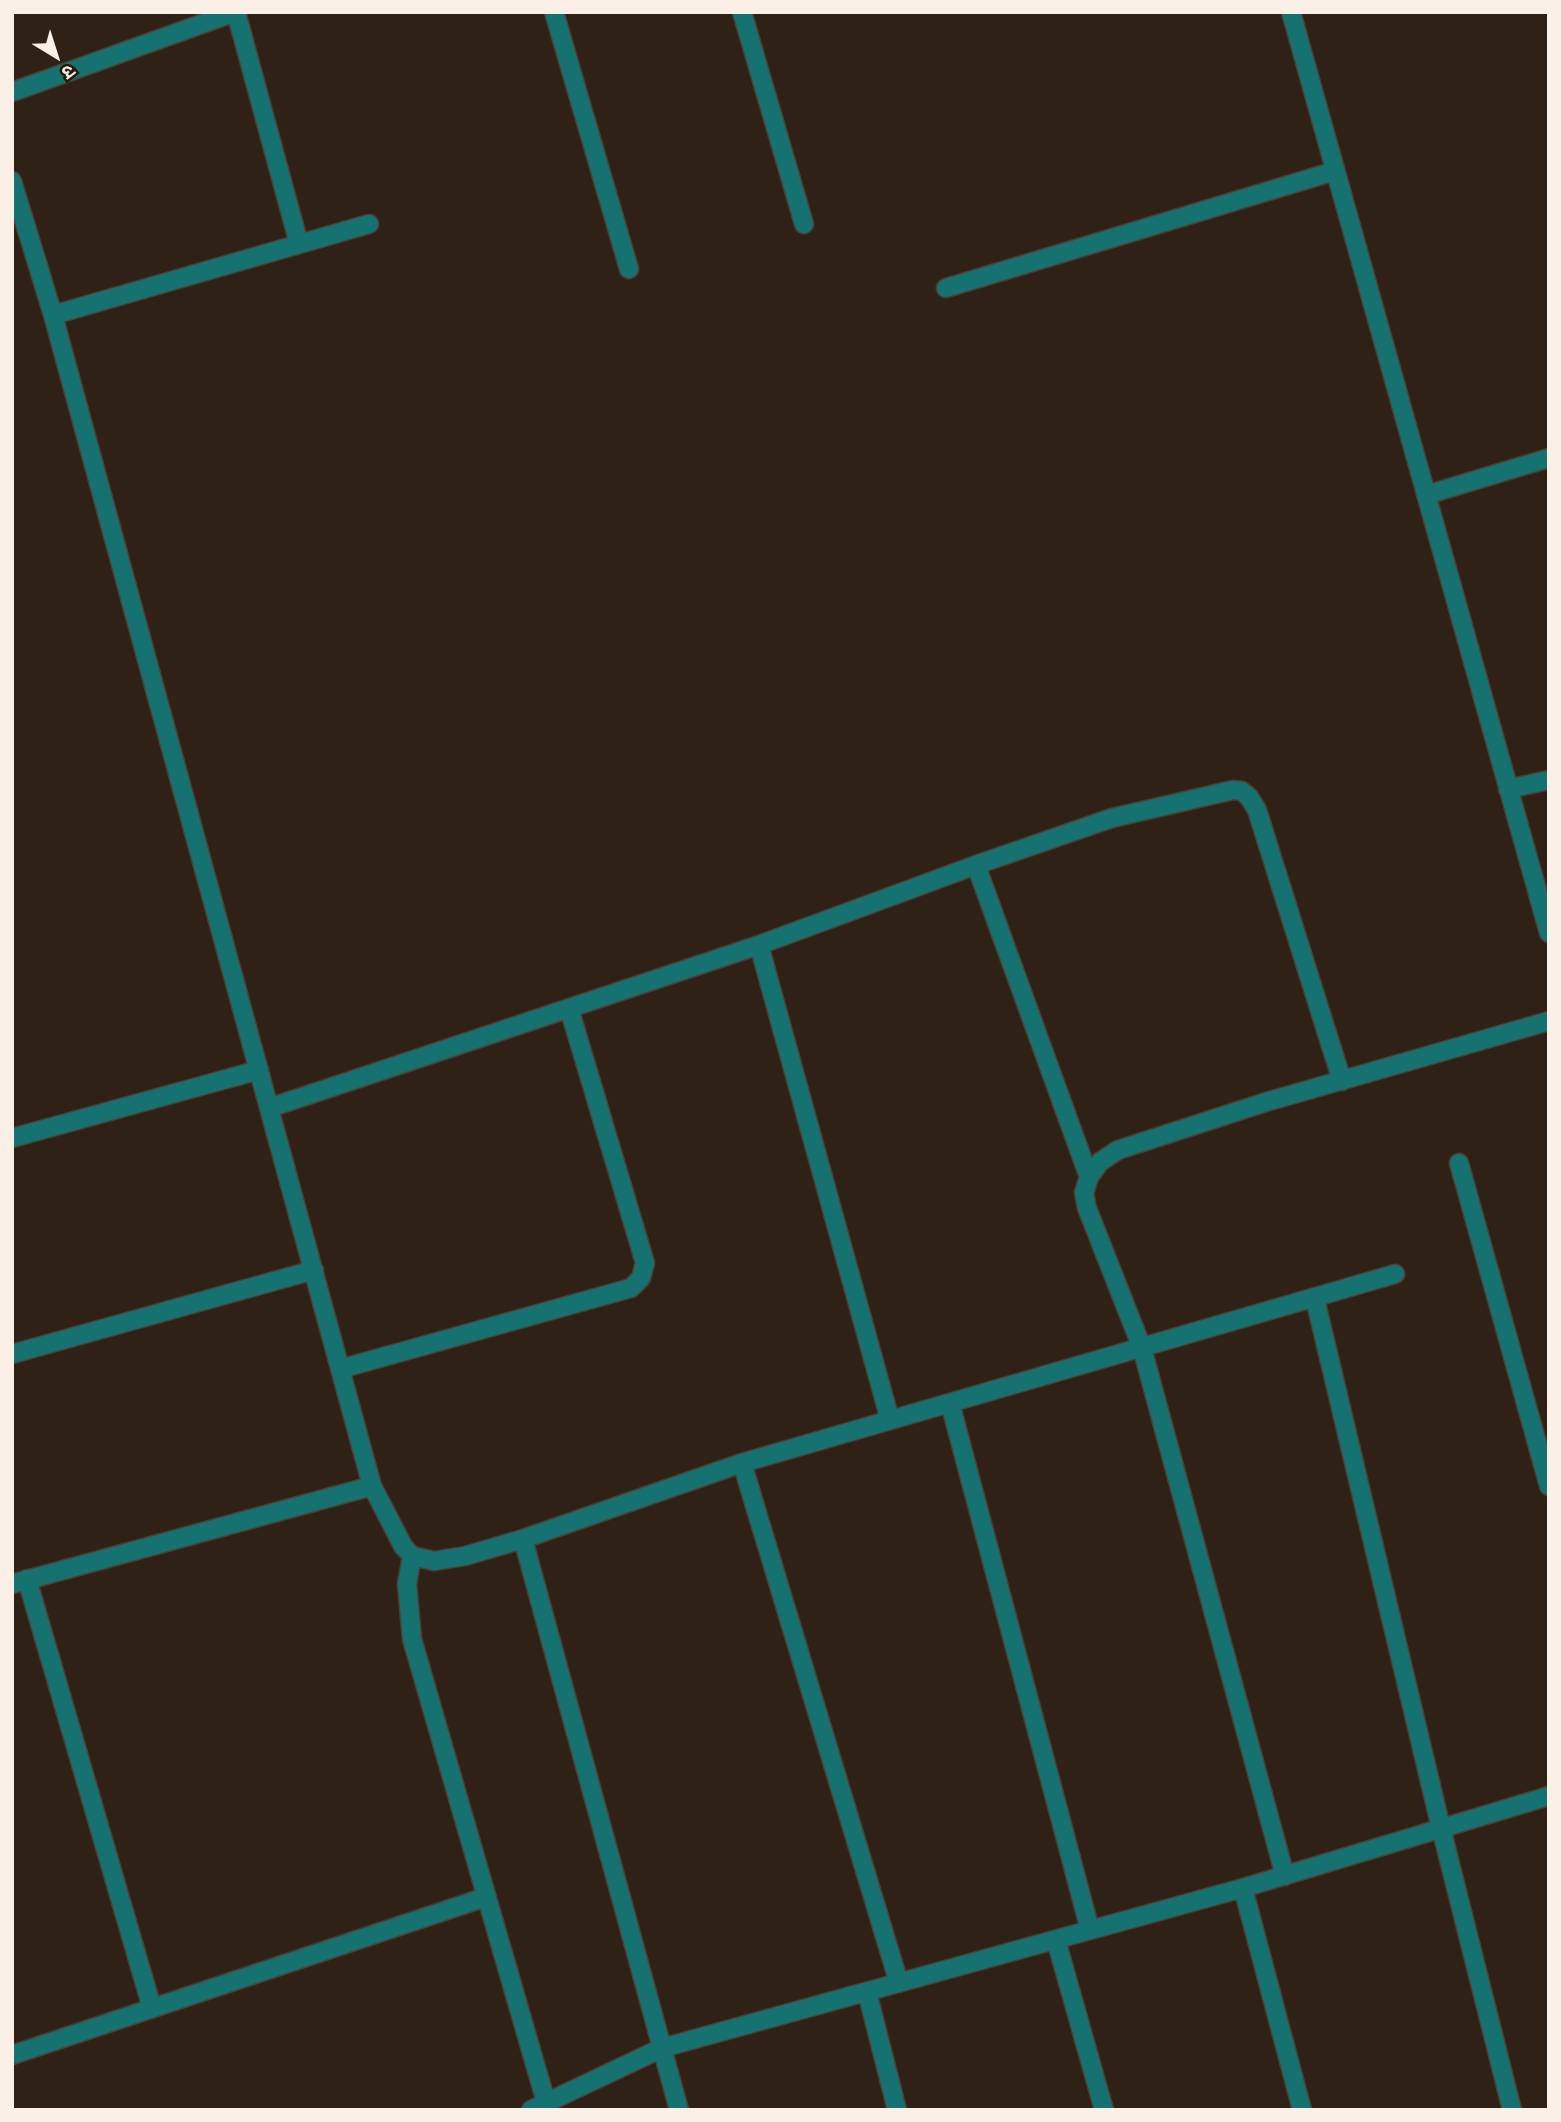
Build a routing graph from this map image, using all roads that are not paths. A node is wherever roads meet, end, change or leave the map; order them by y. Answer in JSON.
{"nodes":[{"id":1,"x":235,"y":12,"type":"edge"},
{"id":2,"x":554,"y":12,"type":"edge"},
{"id":3,"x":742,"y":12,"type":"edge"},
{"id":4,"x":1290,"y":12,"type":"edge"},
{"id":5,"x":12,"y":92,"type":"edge"},
{"id":6,"x":1335,"y":171,"type":"junction"},
{"id":7,"x":12,"y":181,"type":"edge"},
{"id":8,"x":804,"y":223,"type":"dead end"},
{"id":9,"x":369,"y":224,"type":"dead end"},
{"id":10,"x":299,"y":244,"type":"junction"},
{"id":11,"x":629,"y":269,"type":"dead end"},
{"id":12,"x":946,"y":288,"type":"dead end"},
{"id":13,"x":53,"y":315,"type":"junction"},
{"id":14,"x":1549,"y":458,"type":"edge"},
{"id":15,"x":1426,"y":495,"type":"junction"},
{"id":16,"x":1549,"y":780,"type":"edge"},
{"id":17,"x":1508,"y":789,"type":"junction"},
{"id":18,"x":976,"y":865,"type":"junction"},
{"id":19,"x":1549,"y":933,"type":"edge"},
{"id":20,"x":759,"y":945,"type":"junction"},
{"id":21,"x":569,"y":1008,"type":"junction"},
{"id":22,"x":1549,"y":1021,"type":"edge"},
{"id":23,"x":259,"y":1070,"type":"junction"},
{"id":24,"x":1342,"y":1081,"type":"junction"},
{"id":25,"x":269,"y":1108,"type":"junction"},
{"id":26,"x":12,"y":1138,"type":"edge"},
{"id":27,"x":1459,"y":1163,"type":"dead end"},
{"id":28,"x":1089,"y":1177,"type":"junction"},
{"id":29,"x":314,"y":1270,"type":"junction"},
{"id":30,"x":1395,"y":1274,"type":"dead end"},
{"id":31,"x":1315,"y":1299,"type":"junction"},
{"id":32,"x":1142,"y":1348,"type":"junction"},
{"id":33,"x":12,"y":1354,"type":"edge"},
{"id":34,"x":340,"y":1369,"type":"junction"},
{"id":35,"x":950,"y":1403,"type":"junction"},
{"id":36,"x":890,"y":1420,"type":"junction"},
{"id":37,"x":742,"y":1463,"type":"junction"},
{"id":38,"x":372,"y":1486,"type":"junction"},
{"id":39,"x":1549,"y":1486,"type":"edge"},
{"id":40,"x":523,"y":1539,"type":"junction"},
{"id":41,"x":412,"y":1556,"type":"junction"},
{"id":42,"x":20,"y":1581,"type":"edge"},
{"id":43,"x":1549,"y":1796,"type":"edge"},
{"id":44,"x":1441,"y":1828,"type":"junction"},
{"id":45,"x":1285,"y":1876,"type":"junction"},
{"id":46,"x":1243,"y":1888,"type":"junction"},
{"id":47,"x":486,"y":1897,"type":"junction"},
{"id":48,"x":1090,"y":1930,"type":"junction"},
{"id":49,"x":1056,"y":1940,"type":"junction"},
{"id":50,"x":899,"y":1983,"type":"junction"},
{"id":51,"x":866,"y":1992,"type":"junction"},
{"id":52,"x":152,"y":2008,"type":"junction"},
{"id":53,"x":662,"y":2048,"type":"junction"},
{"id":54,"x":12,"y":2055,"type":"edge"},
{"id":55,"x":538,"y":2106,"type":"edge"},
{"id":56,"x":679,"y":2110,"type":"edge"},
{"id":57,"x":897,"y":2110,"type":"edge"},
{"id":58,"x":1104,"y":2110,"type":"edge"},
{"id":59,"x":1302,"y":2110,"type":"edge"},
{"id":60,"x":1512,"y":2110,"type":"edge"}],
"edges":[{"from":1,"to":5,"type":"street"},
{"from":1,"to":10,"type":"street"},
{"from":2,"to":11,"type":"street"},
{"from":3,"to":8,"type":"street"},
{"from":4,"to":6,"type":"street"},
{"from":6,"to":12,"type":"street"},
{"from":6,"to":15,"type":"street"},
{"from":7,"to":13,"type":"street"},
{"from":9,"to":10,"type":"street"},
{"from":10,"to":13,"type":"street"},
{"from":13,"to":23,"type":"street"},
{"from":14,"to":15,"type":"street"},
{"from":15,"to":17,"type":"street"},
{"from":16,"to":17,"type":"street"},
{"from":17,"to":19,"type":"street"},
{"from":18,"to":20,"type":"street"},
{"from":18,"to":24,"type":"street"},
{"from":18,"to":28,"type":"street"},
{"from":20,"to":21,"type":"street"},
{"from":20,"to":36,"type":"street"},
{"from":21,"to":25,"type":"street"},
{"from":21,"to":34,"type":"street"},
{"from":22,"to":24,"type":"street"},
{"from":23,"to":25,"type":"street"},
{"from":23,"to":26,"type":"street"},
{"from":24,"to":28,"type":"street"},
{"from":25,"to":29,"type":"street"},
{"from":27,"to":39,"type":"street"},
{"from":28,"to":32,"type":"street"},
{"from":29,"to":33,"type":"street"},
{"from":29,"to":34,"type":"street"},
{"from":30,"to":31,"type":"street"},
{"from":31,"to":32,"type":"street"},
{"from":31,"to":44,"type":"street"},
{"from":32,"to":35,"type":"street"},
{"from":32,"to":45,"type":"street"},
{"from":34,"to":38,"type":"street"},
{"from":35,"to":36,"type":"street"},
{"from":35,"to":48,"type":"street"},
{"from":36,"to":37,"type":"street"},
{"from":37,"to":40,"type":"street"},
{"from":37,"to":50,"type":"street"},
{"from":38,"to":41,"type":"street"},
{"from":38,"to":42,"type":"street"},
{"from":40,"to":41,"type":"street"},
{"from":40,"to":53,"type":"street"},
{"from":41,"to":47,"type":"street"},
{"from":42,"to":52,"type":"street"},
{"from":43,"to":44,"type":"street"},
{"from":44,"to":45,"type":"street"},
{"from":44,"to":60,"type":"street"},
{"from":45,"to":46,"type":"street"},
{"from":46,"to":48,"type":"street"},
{"from":46,"to":59,"type":"street"},
{"from":47,"to":52,"type":"street"},
{"from":47,"to":55,"type":"street"},
{"from":48,"to":49,"type":"street"},
{"from":49,"to":50,"type":"street"},
{"from":49,"to":58,"type":"street"},
{"from":50,"to":51,"type":"street"},
{"from":51,"to":53,"type":"street"},
{"from":51,"to":57,"type":"street"},
{"from":52,"to":54,"type":"street"},
{"from":53,"to":55,"type":"street"},
{"from":53,"to":56,"type":"street"}]}
